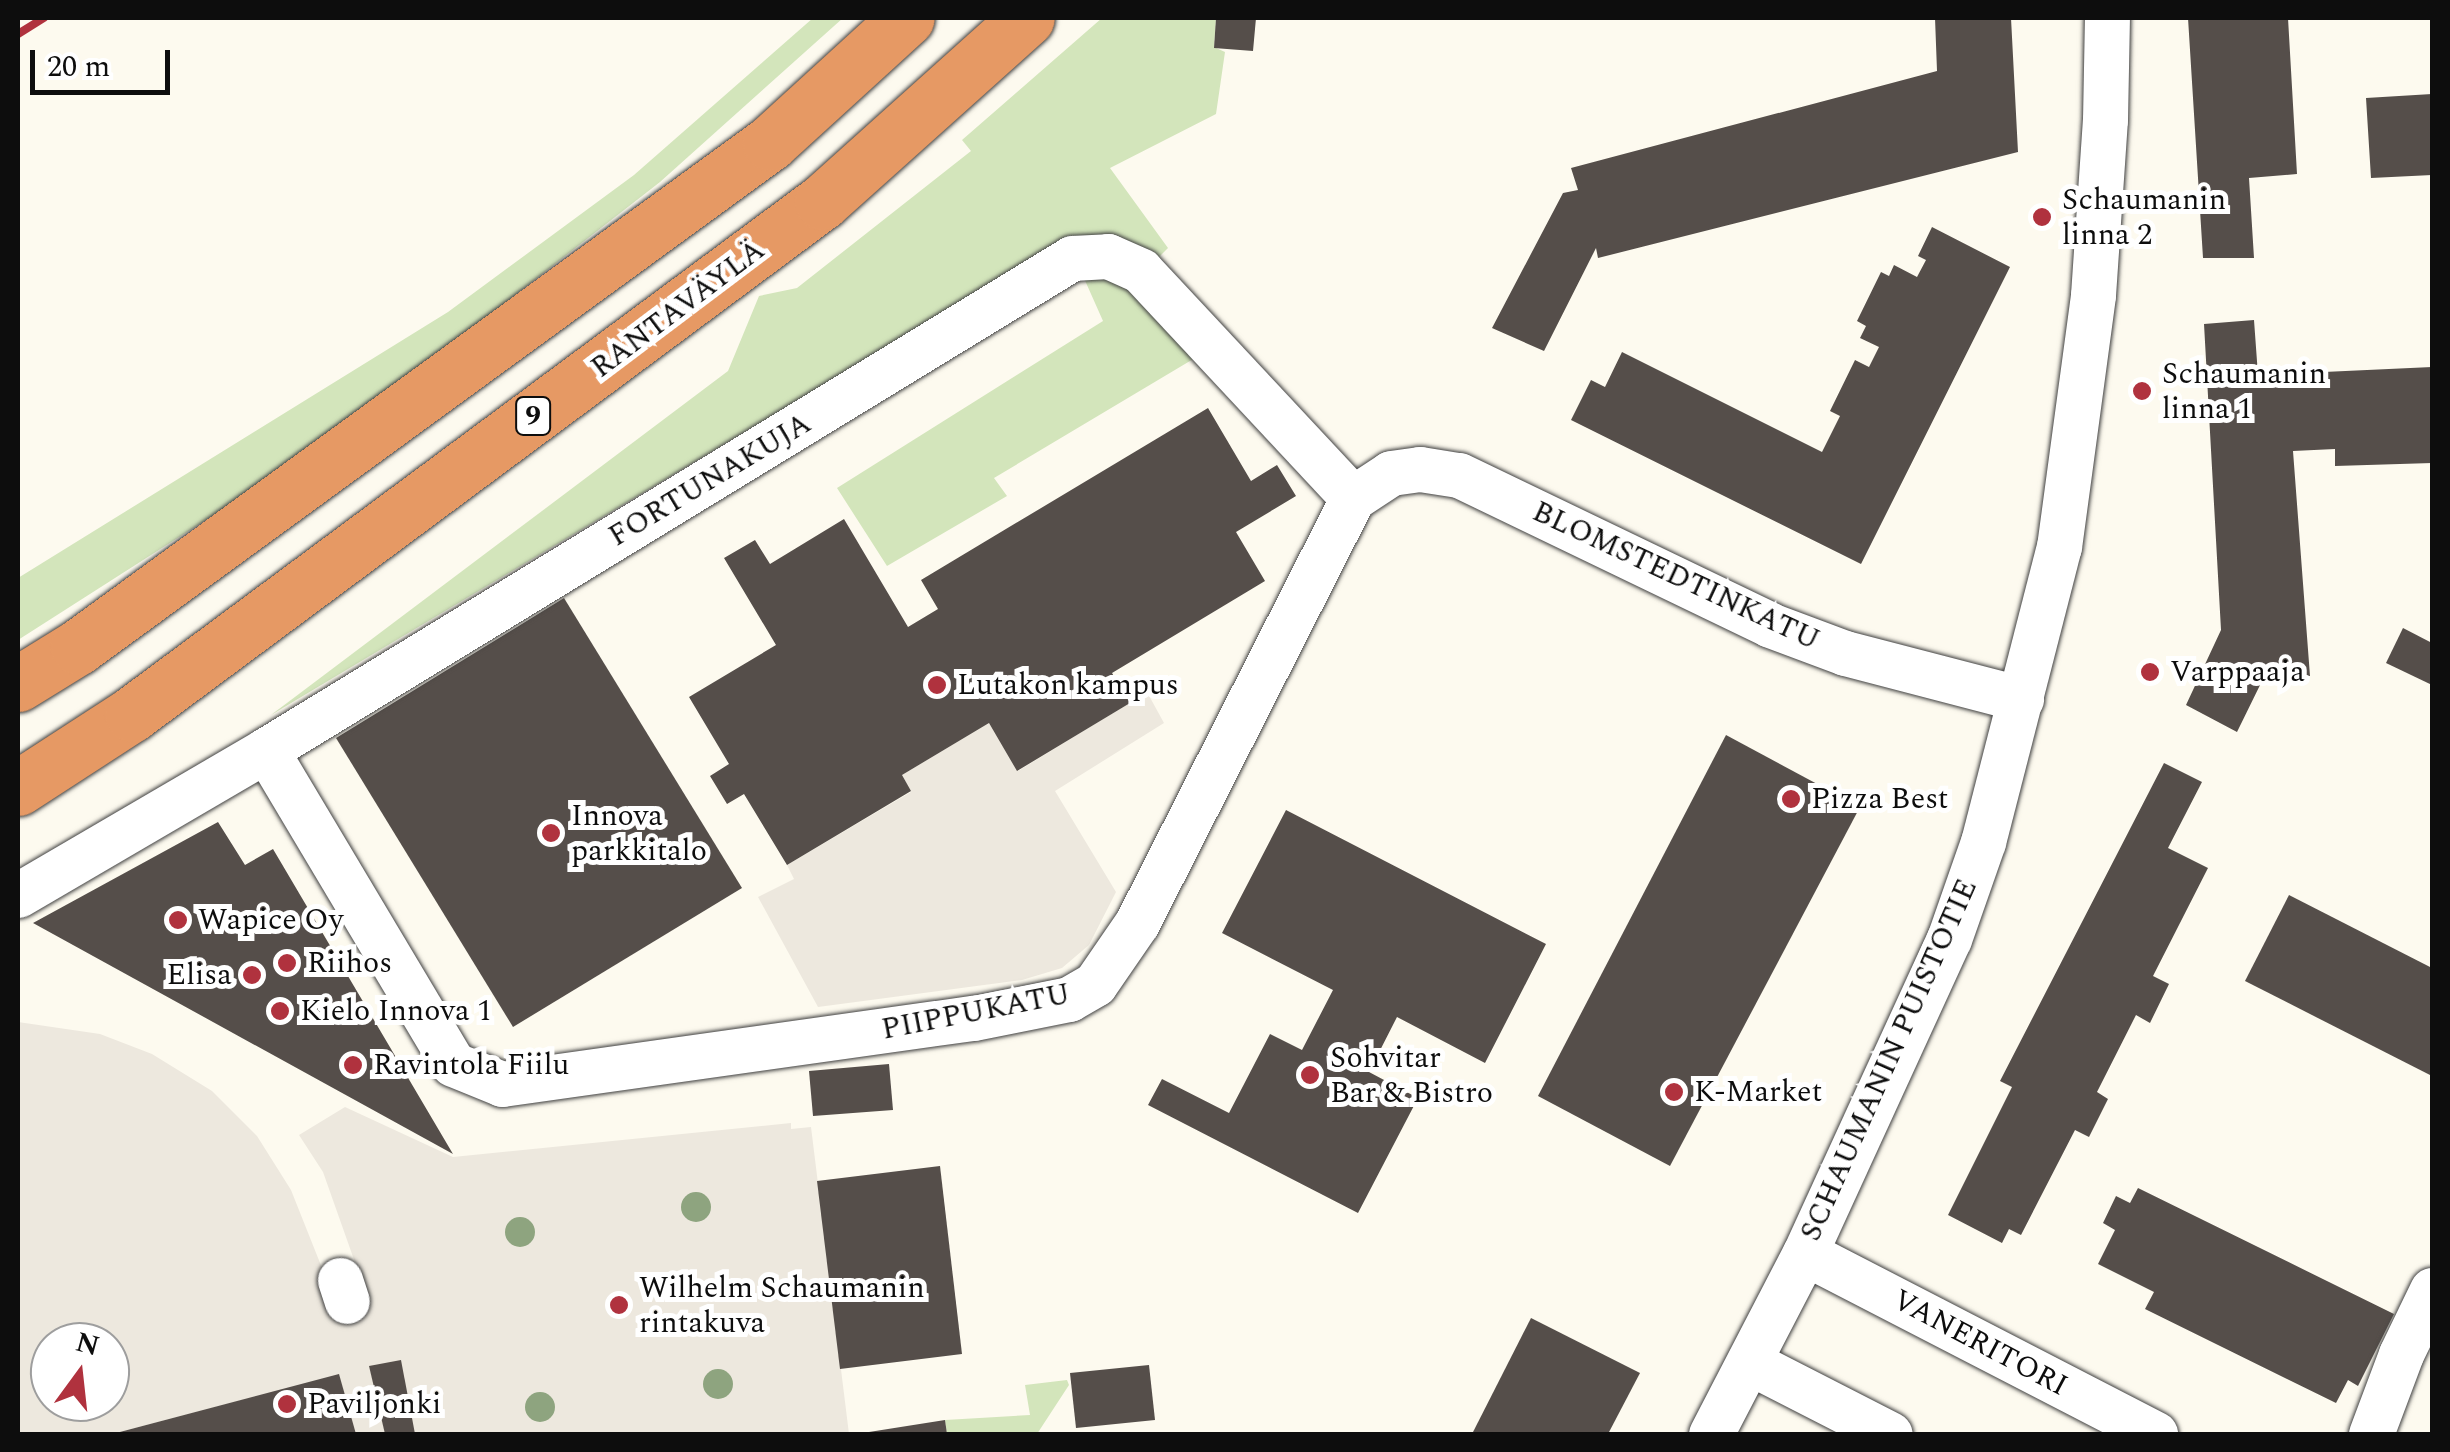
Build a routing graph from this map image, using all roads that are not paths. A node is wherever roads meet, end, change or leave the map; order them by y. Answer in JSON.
{"nodes":[{"id":1,"x":907,"y":18,"type":"edge"},
{"id":2,"x":1027,"y":18,"type":"edge"},
{"id":3,"x":2107,"y":18,"type":"edge"},
{"id":4,"x":1391,"y":473,"type":"joint"},
{"id":5,"x":1353,"y":498,"type":"junction"},
{"id":6,"x":18,"y":684,"type":"edge"},
{"id":7,"x":2021,"y":699,"type":"junction"},
{"id":8,"x":266,"y":750,"type":"junction"},
{"id":9,"x":18,"y":788,"type":"edge"},
{"id":10,"x":18,"y":895,"type":"edge"},
{"id":11,"x":1805,"y":1253,"type":"junction"},
{"id":12,"x":2432,"y":1290,"type":"edge"},
{"id":13,"x":1748,"y":1362,"type":"junction"},
{"id":14,"x":1711,"y":1434,"type":"edge"},
{"id":15,"x":1890,"y":1434,"type":"edge"},
{"id":16,"x":2156,"y":1434,"type":"edge"},
{"id":17,"x":2371,"y":1434,"type":"edge"}],
"edges":[{"from":1,"to":6,"type":"highway"},
{"from":2,"to":9,"type":"highway","name":"RANTAVÄYLÄ","number":"9"},
{"from":3,"to":7,"type":"street","name":"SCHAUMANIN PUISTOTIE"},
{"from":4,"to":5,"type":"street","name":"PIIPPUKATU"},
{"from":4,"to":7,"type":"street","name":"BLOMSTEDTINKATU"},
{"from":5,"to":8,"type":"street","name":"FORTUNAKUJA"},
{"from":5,"to":8,"type":"street","name":"PIIPPUKATU"},
{"from":7,"to":11,"type":"street","name":"SCHAUMANIN PUISTOTIE"},
{"from":8,"to":10,"type":"street","name":"FORTUNAKUJA"},
{"from":11,"to":13,"type":"street","name":"SCHAUMANIN PUISTOTIE"},
{"from":11,"to":16,"type":"street","name":"VANERITORI"},
{"from":12,"to":17,"type":"street"},
{"from":13,"to":14,"type":"street","name":"SCHAUMANIN PUISTOTIE"},
{"from":13,"to":15,"type":"street"}]}
